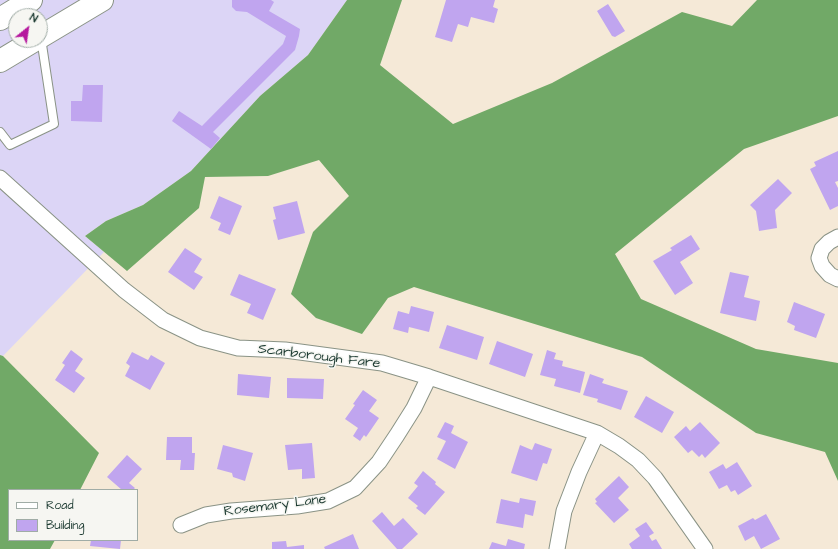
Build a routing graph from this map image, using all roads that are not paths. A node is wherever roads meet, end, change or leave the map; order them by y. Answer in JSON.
{"nodes":[{"id":1,"x":32,"y":0,"type":"edge"},
{"id":2,"x":102,"y":0,"type":"edge"},
{"id":3,"x":0,"y":19,"type":"edge"},
{"id":4,"x":48,"y":33,"type":"edge"},
{"id":5,"x":22,"y":48,"type":"edge"},
{"id":6,"x":41,"y":48,"type":"edge"},
{"id":7,"x":0,"y":61,"type":"edge"},
{"id":8,"x":0,"y":132,"type":"edge"},
{"id":9,"x":0,"y":178,"type":"edge"},
{"id":10,"x":838,"y":237,"type":"edge"},
{"id":11,"x":838,"y":279,"type":"edge"},
{"id":12,"x":429,"y":377,"type":"junction"},
{"id":13,"x":597,"y":433,"type":"junction"},
{"id":14,"x":181,"y":525,"type":"dead end"},
{"id":15,"x":557,"y":549,"type":"edge"},
{"id":16,"x":705,"y":549,"type":"edge"}],
"edges":[{"from":1,"to":3,"type":"highway"},
{"from":2,"to":4,"type":"highway"},
{"from":5,"to":7,"type":"highway"},
{"from":6,"to":8,"type":"lane"},
{"from":9,"to":12,"type":"street","name":"Scarborough Fare"},
{"from":10,"to":11,"type":"street"},
{"from":12,"to":13,"type":"street","name":"Scarborough Fare"},
{"from":12,"to":14,"type":"street","name":"Rosemary Lane"},
{"from":13,"to":15,"type":"street"},
{"from":13,"to":16,"type":"street","name":"Scarborough Fare"}]}
